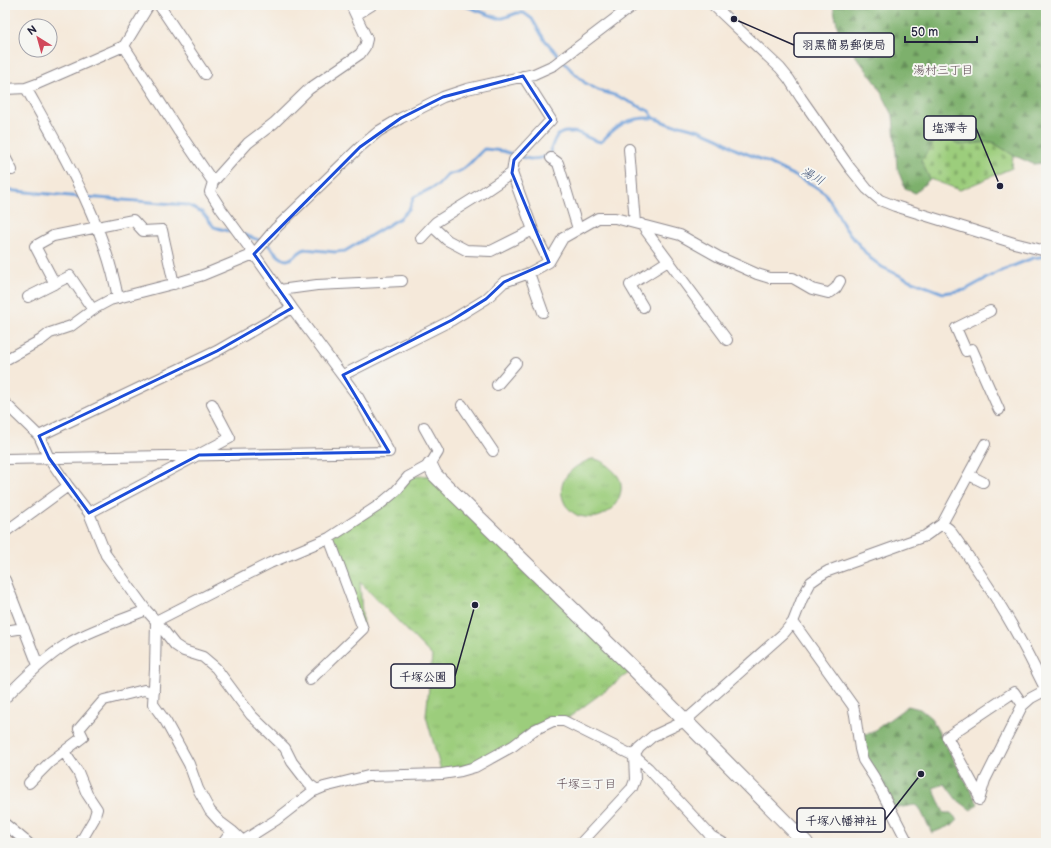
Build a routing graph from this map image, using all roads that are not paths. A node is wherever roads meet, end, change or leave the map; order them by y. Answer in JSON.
{"nodes":[{"id":1,"x":149,"y":5,"type":"edge"},
{"id":2,"x":159,"y":5,"type":"edge"},
{"id":3,"x":351,"y":5,"type":"edge"},
{"id":4,"x":372,"y":5,"type":"edge"},
{"id":5,"x":633,"y":5,"type":"edge"},
{"id":6,"x":713,"y":5,"type":"edge"},
{"id":7,"x":356,"y":15,"type":"junction"},
{"id":8,"x":124,"y":46,"type":"junction"},
{"id":9,"x":205,"y":74,"type":"dead end"},
{"id":10,"x":523,"y":76,"type":"junction"},
{"id":11,"x":26,"y":88,"type":"junction"},
{"id":12,"x":5,"y":89,"type":"edge"},
{"id":13,"x":629,"y":149,"type":"dead end"},
{"id":14,"x":5,"y":157,"type":"edge"},
{"id":15,"x":551,"y":158,"type":"dead end"},
{"id":16,"x":12,"y":170,"type":"dead end"},
{"id":17,"x":512,"y":173,"type":"junction"},
{"id":18,"x":213,"y":182,"type":"junction"},
{"id":19,"x":638,"y":223,"type":"junction"},
{"id":20,"x":432,"y":226,"type":"junction"},
{"id":21,"x":97,"y":227,"type":"junction"},
{"id":22,"x":578,"y":229,"type":"junction"},
{"id":23,"x":533,"y":230,"type":"junction"},
{"id":24,"x":421,"y":238,"type":"dead end"},
{"id":25,"x":1046,"y":251,"type":"edge"},
{"id":26,"x":254,"y":254,"type":"junction"},
{"id":27,"x":668,"y":261,"type":"junction"},
{"id":28,"x":549,"y":262,"type":"junction"},
{"id":29,"x":530,"y":274,"type":"junction"},
{"id":30,"x":402,"y":281,"type":"dead end"},
{"id":31,"x":840,"y":281,"type":"dead end"},
{"id":32,"x":55,"y":284,"type":"junction"},
{"id":33,"x":174,"y":284,"type":"junction"},
{"id":34,"x":280,"y":290,"type":"junction"},
{"id":35,"x":28,"y":297,"type":"dead end"},
{"id":36,"x":118,"y":298,"type":"junction"},
{"id":37,"x":643,"y":307,"type":"dead end"},
{"id":38,"x":292,"y":308,"type":"junction"},
{"id":39,"x":93,"y":310,"type":"junction"},
{"id":40,"x":990,"y":311,"type":"dead end"},
{"id":41,"x":543,"y":312,"type":"dead end"},
{"id":42,"x":727,"y":340,"type":"dead end"},
{"id":43,"x":5,"y":360,"type":"edge"},
{"id":44,"x":516,"y":363,"type":"dead end"},
{"id":45,"x":343,"y":375,"type":"junction"},
{"id":46,"x":497,"y":385,"type":"dead end"},
{"id":47,"x":5,"y":403,"type":"edge"},
{"id":48,"x":212,"y":404,"type":"dead end"},
{"id":49,"x":462,"y":405,"type":"dead end"},
{"id":50,"x":999,"y":410,"type":"dead end"},
{"id":51,"x":424,"y":427,"type":"dead end"},
{"id":52,"x":39,"y":436,"type":"junction"},
{"id":53,"x":985,"y":444,"type":"dead end"},
{"id":54,"x":493,"y":451,"type":"dead end"},
{"id":55,"x":199,"y":455,"type":"junction"},
{"id":56,"x":49,"y":458,"type":"junction"},
{"id":57,"x":5,"y":459,"type":"edge"},
{"id":58,"x":430,"y":465,"type":"junction"},
{"id":59,"x":969,"y":474,"type":"junction"},
{"id":60,"x":983,"y":482,"type":"dead end"},
{"id":61,"x":68,"y":486,"type":"junction"},
{"id":62,"x":89,"y":513,"type":"junction"},
{"id":63,"x":942,"y":524,"type":"junction"},
{"id":64,"x":5,"y":532,"type":"edge"},
{"id":65,"x":329,"y":538,"type":"junction"},
{"id":66,"x":5,"y":580,"type":"edge"},
{"id":67,"x":146,"y":610,"type":"junction"},
{"id":68,"x":156,"y":621,"type":"junction"},
{"id":69,"x":793,"y":622,"type":"junction"},
{"id":70,"x":24,"y":628,"type":"junction"},
{"id":71,"x":5,"y":631,"type":"edge"},
{"id":72,"x":38,"y":665,"type":"junction"},
{"id":73,"x":310,"y":680,"type":"dead end"},
{"id":74,"x":1046,"y":690,"type":"edge"},
{"id":75,"x":154,"y":692,"type":"junction"},
{"id":76,"x":5,"y":698,"type":"edge"},
{"id":77,"x":1023,"y":705,"type":"junction"},
{"id":78,"x":686,"y":721,"type":"junction"},
{"id":79,"x":64,"y":752,"type":"junction"},
{"id":80,"x":634,"y":756,"type":"junction"},
{"id":81,"x":30,"y":783,"type":"dead end"},
{"id":82,"x":317,"y":790,"type":"junction"},
{"id":83,"x":5,"y":824,"type":"edge"},
{"id":84,"x":232,"y":831,"type":"junction"},
{"id":85,"x":907,"y":841,"type":"dead end"},
{"id":86,"x":244,"y":842,"type":"edge"},
{"id":87,"x":28,"y":843,"type":"edge"},
{"id":88,"x":80,"y":843,"type":"edge"},
{"id":89,"x":223,"y":843,"type":"edge"},
{"id":90,"x":581,"y":843,"type":"edge"},
{"id":91,"x":723,"y":843,"type":"edge"},
{"id":92,"x":806,"y":843,"type":"edge"}],
"edges":[{"from":1,"to":8,"type":"street"},
{"from":2,"to":9,"type":"street"},
{"from":3,"to":7,"type":"street"},
{"from":4,"to":7,"type":"street"},
{"from":5,"to":10,"type":"street"},
{"from":6,"to":25,"type":"street"},
{"from":7,"to":18,"type":"street"},
{"from":8,"to":11,"type":"street"},
{"from":8,"to":18,"type":"street"},
{"from":10,"to":17,"type":"street"},
{"from":10,"to":26,"type":"street"},
{"from":11,"to":12,"type":"street"},
{"from":11,"to":21,"type":"street"},
{"from":13,"to":19,"type":"street"},
{"from":14,"to":16,"type":"street"},
{"from":15,"to":22,"type":"street"},
{"from":17,"to":20,"type":"street"},
{"from":17,"to":23,"type":"street"},
{"from":18,"to":26,"type":"street"},
{"from":19,"to":22,"type":"street"},
{"from":19,"to":27,"type":"street"},
{"from":19,"to":31,"type":"street"},
{"from":20,"to":23,"type":"street"},
{"from":20,"to":24,"type":"street"},
{"from":21,"to":32,"type":"street"},
{"from":21,"to":33,"type":"street"},
{"from":21,"to":36,"type":"street"},
{"from":22,"to":28,"type":"street"},
{"from":23,"to":28,"type":"street"},
{"from":26,"to":33,"type":"street"},
{"from":26,"to":34,"type":"street"},
{"from":27,"to":37,"type":"street"},
{"from":27,"to":42,"type":"street"},
{"from":28,"to":29,"type":"street"},
{"from":29,"to":41,"type":"street"},
{"from":29,"to":45,"type":"street"},
{"from":30,"to":34,"type":"street"},
{"from":32,"to":35,"type":"street"},
{"from":32,"to":39,"type":"street"},
{"from":33,"to":36,"type":"street"},
{"from":34,"to":38,"type":"street"},
{"from":36,"to":39,"type":"street"},
{"from":38,"to":45,"type":"street"},
{"from":38,"to":52,"type":"street"},
{"from":39,"to":43,"type":"street"},
{"from":40,"to":50,"type":"street"},
{"from":44,"to":46,"type":"street"},
{"from":45,"to":55,"type":"street"},
{"from":47,"to":52,"type":"street"},
{"from":48,"to":55,"type":"street"},
{"from":49,"to":54,"type":"street"},
{"from":51,"to":58,"type":"street"},
{"from":52,"to":56,"type":"street"},
{"from":53,"to":59,"type":"street"},
{"from":55,"to":56,"type":"street"},
{"from":55,"to":62,"type":"street"},
{"from":56,"to":57,"type":"street"},
{"from":56,"to":61,"type":"street"},
{"from":58,"to":65,"type":"street"},
{"from":58,"to":78,"type":"street"},
{"from":59,"to":60,"type":"street"},
{"from":59,"to":63,"type":"street"},
{"from":61,"to":62,"type":"street"},
{"from":61,"to":64,"type":"street"},
{"from":62,"to":67,"type":"street"},
{"from":63,"to":69,"type":"street"},
{"from":63,"to":74,"type":"street"},
{"from":65,"to":68,"type":"street"},
{"from":65,"to":73,"type":"street"},
{"from":66,"to":70,"type":"street"},
{"from":67,"to":68,"type":"street"},
{"from":67,"to":72,"type":"street"},
{"from":68,"to":75,"type":"street"},
{"from":68,"to":82,"type":"street"},
{"from":69,"to":78,"type":"street"},
{"from":69,"to":85,"type":"street"},
{"from":70,"to":71,"type":"street"},
{"from":70,"to":72,"type":"street"},
{"from":72,"to":76,"type":"street"},
{"from":74,"to":77,"type":"street"},
{"from":75,"to":79,"type":"street"},
{"from":75,"to":84,"type":"street"},
{"from":77,"to":77,"type":"street"},
{"from":78,"to":80,"type":"street"},
{"from":78,"to":92,"type":"street"},
{"from":79,"to":81,"type":"street"},
{"from":79,"to":88,"type":"street"},
{"from":80,"to":82,"type":"street"},
{"from":80,"to":90,"type":"street"},
{"from":80,"to":91,"type":"street"},
{"from":82,"to":86,"type":"street"},
{"from":83,"to":87,"type":"street"},
{"from":84,"to":86,"type":"street"},
{"from":84,"to":89,"type":"street"}]}
